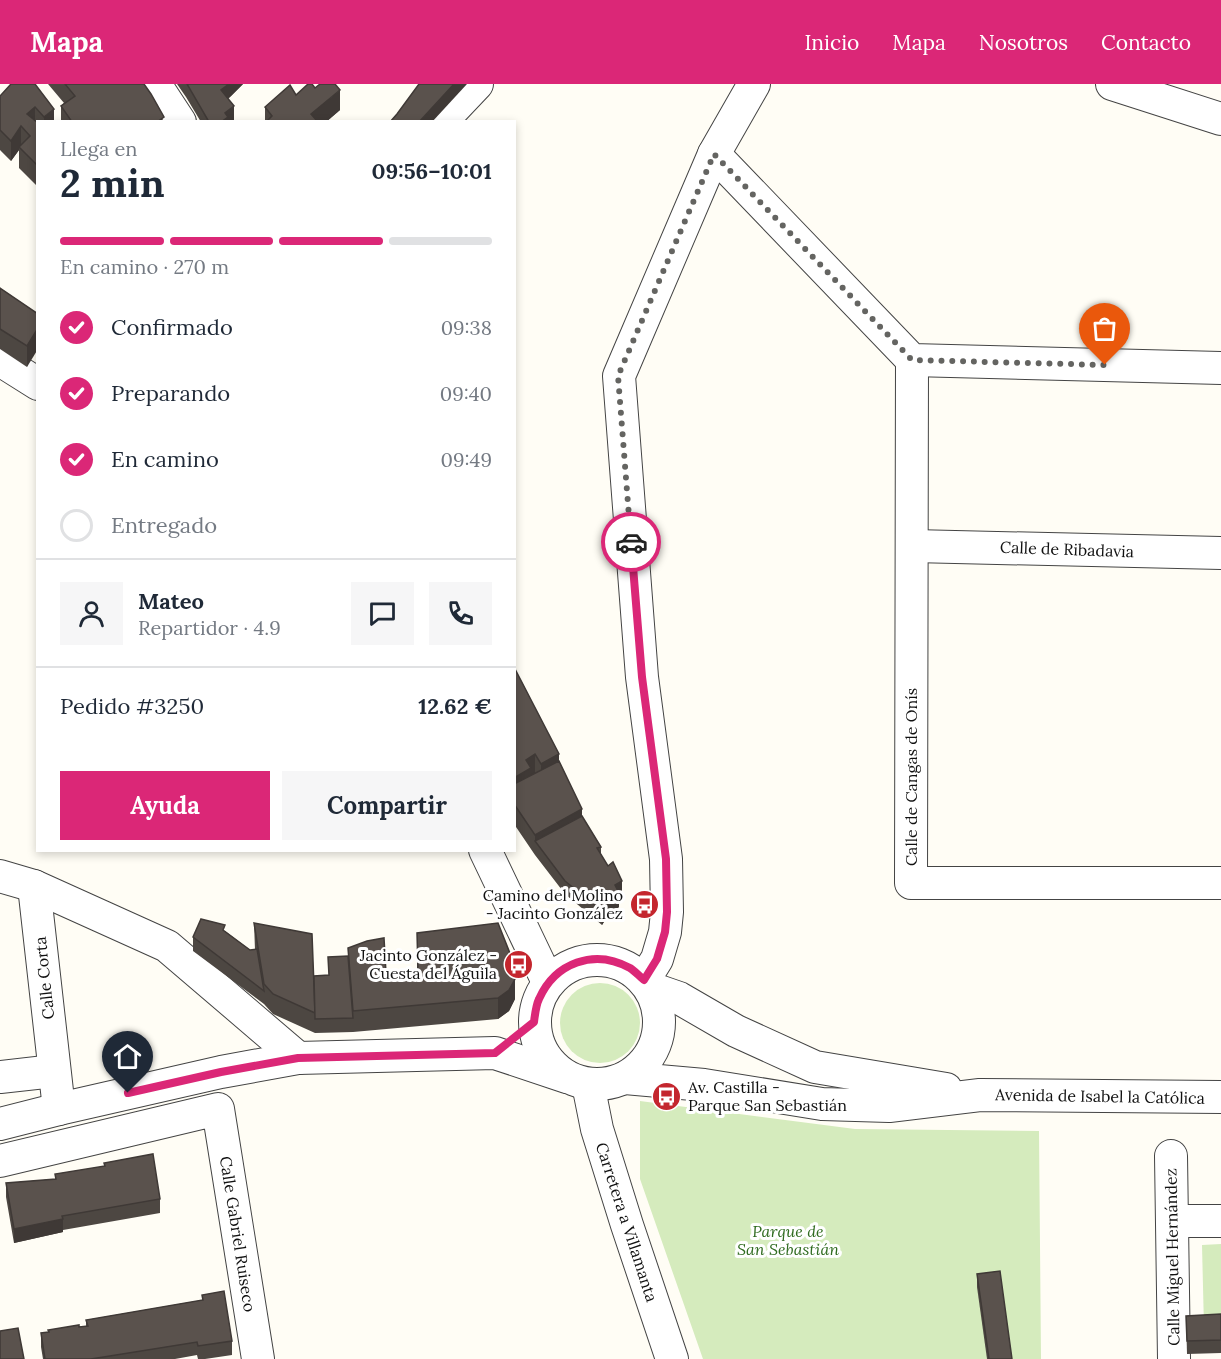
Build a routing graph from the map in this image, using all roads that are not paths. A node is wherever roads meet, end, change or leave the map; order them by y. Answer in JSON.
{"nodes":[{"id":1,"x":155,"y":84,"type":"edge"},
{"id":2,"x":477,"y":84,"type":"edge"},
{"id":3,"x":754,"y":84,"type":"edge"},
{"id":4,"x":1112,"y":84,"type":"edge"},
{"id":5,"x":1221,"y":119,"type":"edge"},
{"id":6,"x":179,"y":120,"type":"edge"},
{"id":7,"x":443,"y":120,"type":"edge"},
{"id":8,"x":714,"y":154,"type":"junction"},
{"id":9,"x":0,"y":360,"type":"edge"},
{"id":10,"x":912,"y":360,"type":"junction"},
{"id":11,"x":1221,"y":368,"type":"edge"},
{"id":12,"x":36,"y":383,"type":"edge"},
{"id":13,"x":913,"y":546,"type":"junction"},
{"id":14,"x":1221,"y":554,"type":"edge"},
{"id":15,"x":486,"y":852,"type":"edge"},
{"id":16,"x":0,"y":876,"type":"edge"},
{"id":17,"x":1221,"y":883,"type":"edge"},
{"id":18,"x":34,"y":886,"type":"junction"},
{"id":19,"x":548,"y":982,"type":"junction"},
{"id":20,"x":647,"y":984,"type":"junction"},
{"id":21,"x":534,"y":1022,"type":"junction"},
{"id":22,"x":495,"y":1053,"type":"junction"},
{"id":23,"x":298,"y":1058,"type":"junction"},
{"id":24,"x":54,"y":1071,"type":"junction"},
{"id":25,"x":0,"y":1077,"type":"edge"},
{"id":26,"x":625,"y":1078,"type":"junction"},
{"id":27,"x":578,"y":1081,"type":"junction"},
{"id":28,"x":980,"y":1095,"type":"junction"},
{"id":29,"x":1221,"y":1097,"type":"edge"},
{"id":30,"x":59,"y":1109,"type":"junction"},
{"id":31,"x":0,"y":1124,"type":"edge"},
{"id":32,"x":1171,"y":1156,"type":"dead end"},
{"id":33,"x":0,"y":1161,"type":"edge"},
{"id":34,"x":1173,"y":1221,"type":"junction"},
{"id":35,"x":1221,"y":1221,"type":"edge"},
{"id":36,"x":258,"y":1359,"type":"edge"},
{"id":37,"x":672,"y":1359,"type":"edge"},
{"id":38,"x":1174,"y":1359,"type":"edge"}],
"edges":[{"from":1,"to":6,"type":"street"},
{"from":2,"to":7,"type":"street"},
{"from":3,"to":8,"type":"street"},
{"from":4,"to":5,"type":"street"},
{"from":8,"to":10,"type":"street"},
{"from":8,"to":20,"type":"street"},
{"from":9,"to":12,"type":"street"},
{"from":10,"to":11,"type":"street"},
{"from":10,"to":13,"type":"street","name":"Calle de Cangas de Onís"},
{"from":13,"to":14,"type":"street","name":"Calle de Ribadavia"},
{"from":13,"to":17,"type":"street","name":"Calle de Cangas de Onís"},
{"from":15,"to":19,"type":"street"},
{"from":16,"to":18,"type":"street"},
{"from":18,"to":23,"type":"street"},
{"from":18,"to":24,"type":"street","name":"Calle Corta"},
{"from":19,"to":20,"type":"street"},
{"from":19,"to":21,"type":"street"},
{"from":20,"to":26,"type":"street"},
{"from":20,"to":28,"type":"street","name":"Avenida de Isabel la Católica"},
{"from":21,"to":22,"type":"street"},
{"from":21,"to":27,"type":"street"},
{"from":22,"to":23,"type":"street"},
{"from":22,"to":27,"type":"street"},
{"from":23,"to":30,"type":"street"},
{"from":24,"to":25,"type":"street"},
{"from":24,"to":30,"type":"street","name":"Calle Corta"},
{"from":26,"to":27,"type":"street"},
{"from":26,"to":28,"type":"street","name":"Avenida de Isabel la Católica"},
{"from":27,"to":37,"type":"street","name":"Carretera a Villamanta"},
{"from":28,"to":29,"type":"street","name":"Avenida de Isabel la Católica"},
{"from":30,"to":31,"type":"street"},
{"from":32,"to":34,"type":"street","name":"Calle Miguel Hernández"},
{"from":33,"to":36,"type":"street","name":"Calle Gabriel Ruiseco"},
{"from":34,"to":35,"type":"street"},
{"from":34,"to":38,"type":"street","name":"Calle Miguel Hernández"}]}
